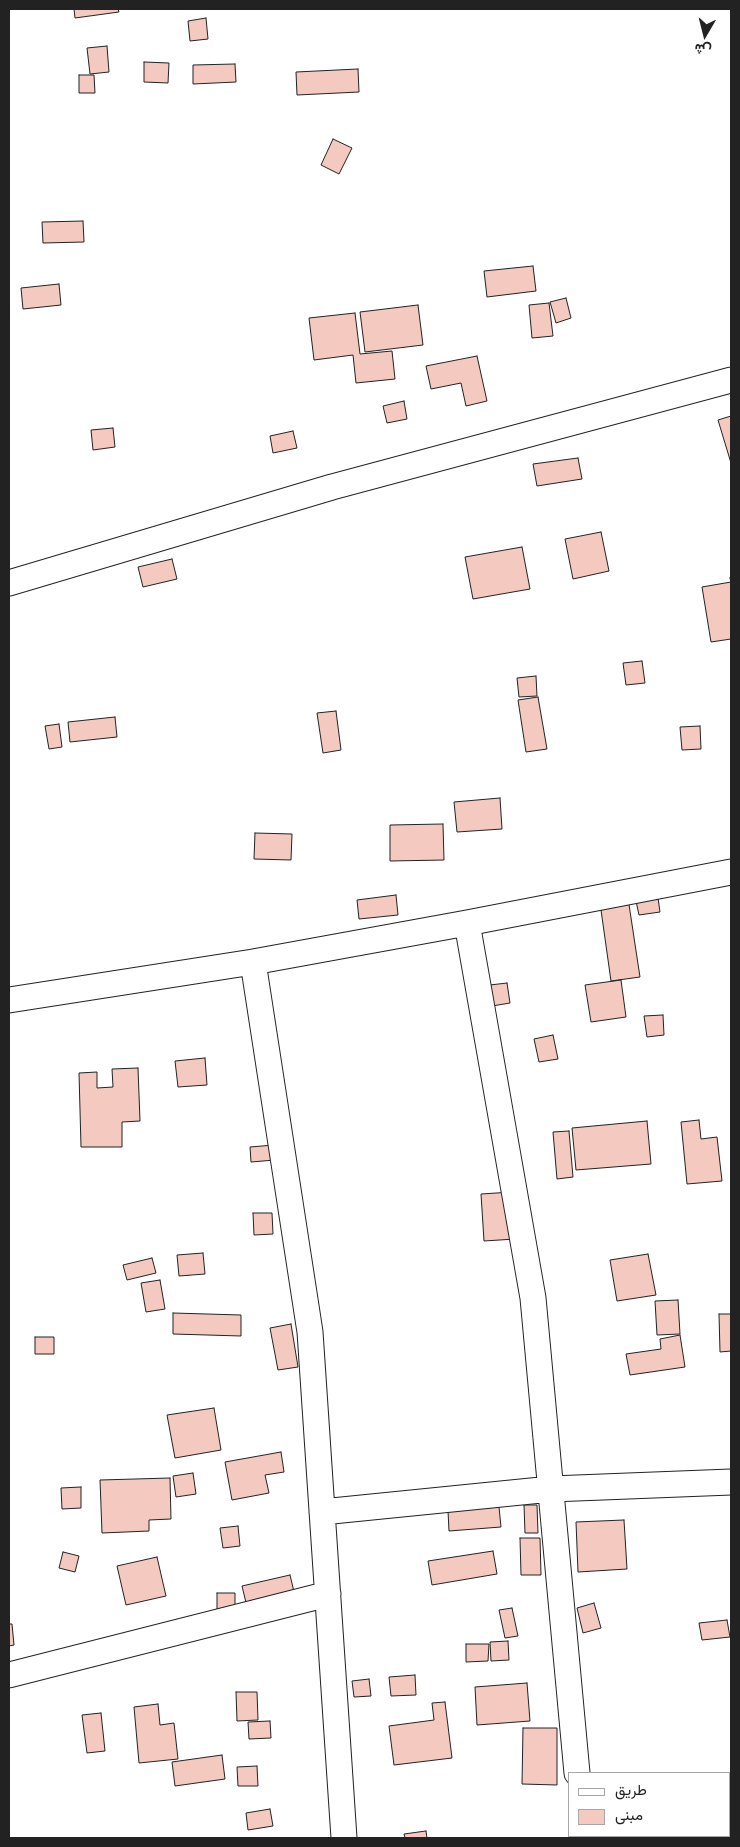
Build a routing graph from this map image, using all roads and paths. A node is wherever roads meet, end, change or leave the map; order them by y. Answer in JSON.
{"nodes":[{"id":1,"x":731,"y":380,"type":"edge"},
{"id":2,"x":9,"y":584,"type":"edge"},
{"id":3,"x":731,"y":872,"type":"edge"},
{"id":4,"x":467,"y":923,"type":"junction"},
{"id":5,"x":253,"y":962,"type":"junction"},
{"id":6,"x":9,"y":1000,"type":"edge"},
{"id":7,"x":731,"y":1482,"type":"edge"},
{"id":8,"x":551,"y":1489,"type":"junction"},
{"id":9,"x":322,"y":1512,"type":"junction"},
{"id":10,"x":328,"y":1594,"type":"junction"},
{"id":11,"x":9,"y":1675,"type":"edge"},
{"id":12,"x":577,"y":1772,"type":"edge"},
{"id":13,"x":344,"y":1838,"type":"edge"}],
"edges":[{"from":1,"to":2,"type":"street"},
{"from":3,"to":4,"type":"street"},
{"from":4,"to":5,"type":"street"},
{"from":4,"to":8,"type":"street"},
{"from":5,"to":6,"type":"street"},
{"from":5,"to":9,"type":"street"},
{"from":7,"to":8,"type":"street"},
{"from":8,"to":9,"type":"street"},
{"from":8,"to":12,"type":"street"},
{"from":9,"to":10,"type":"street"},
{"from":10,"to":11,"type":"street"},
{"from":10,"to":13,"type":"street"}]}
